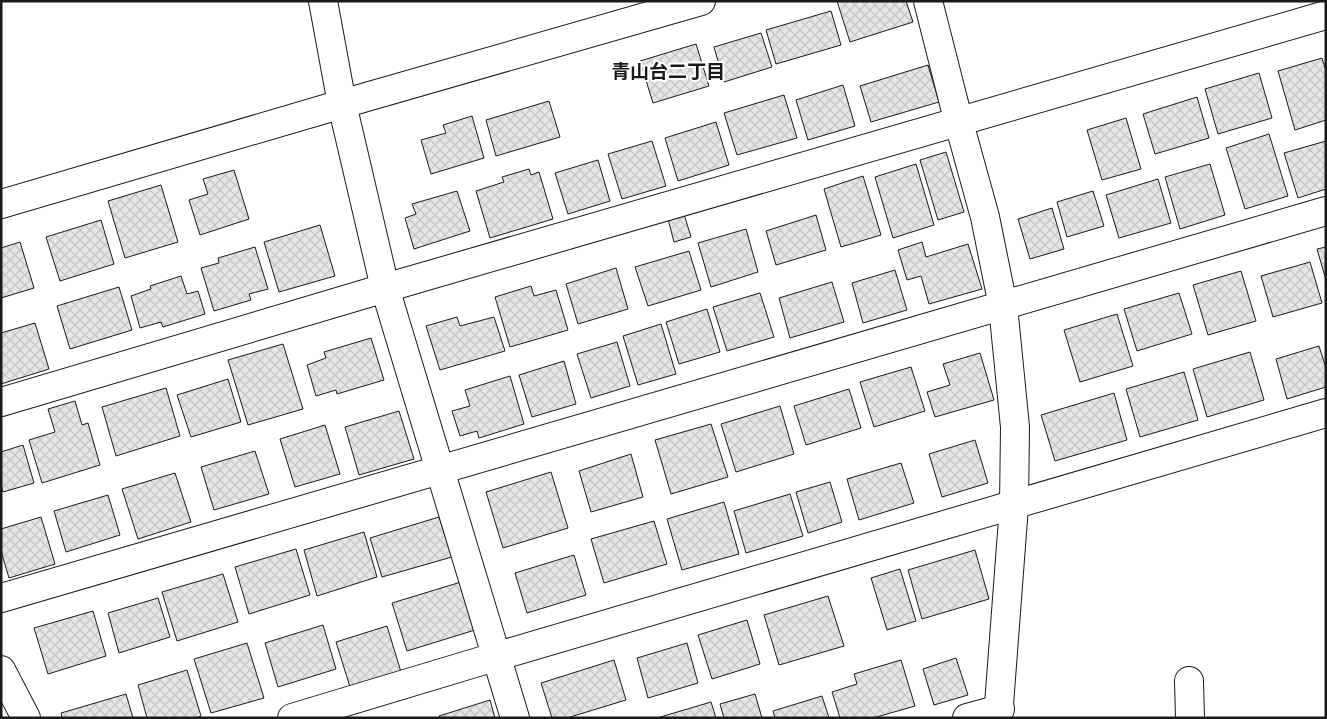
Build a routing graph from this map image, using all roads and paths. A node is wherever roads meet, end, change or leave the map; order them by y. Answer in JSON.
{"nodes":[{"id":1,"x":324,"y":1,"type":"edge"},
{"id":2,"x":702,"y":1,"type":"edge"},
{"id":3,"x":928,"y":1,"type":"edge"},
{"id":4,"x":1326,"y":15,"type":"edge"},
{"id":5,"x":342,"y":104,"type":"junction"},
{"id":6,"x":959,"y":123,"type":"junction"},
{"id":7,"x":1,"y":204,"type":"edge"},
{"id":8,"x":1326,"y":211,"type":"edge"},
{"id":9,"x":384,"y":288,"type":"junction"},
{"id":10,"x":1003,"y":306,"type":"junction"},
{"id":11,"x":1,"y":402,"type":"edge"},
{"id":12,"x":1326,"y":413,"type":"edge"},
{"id":13,"x":440,"y":470,"type":"junction"},
{"id":14,"x":1014,"y":506,"type":"junction"},
{"id":15,"x":1,"y":598,"type":"edge"},
{"id":16,"x":498,"y":656,"type":"junction"},
{"id":17,"x":1,"y":670,"type":"edge"},
{"id":18,"x":1189,"y":681,"type":"dead end"},
{"id":19,"x":999,"y":713,"type":"edge"},
{"id":20,"x":26,"y":718,"type":"edge"},
{"id":21,"x":292,"y":718,"type":"edge"},
{"id":22,"x":516,"y":718,"type":"edge"},
{"id":23,"x":967,"y":718,"type":"edge"},
{"id":24,"x":1190,"y":718,"type":"edge"}],
"edges":[{"from":1,"to":5,"type":"street"},
{"from":2,"to":5,"type":"street"},
{"from":3,"to":6,"type":"street"},
{"from":4,"to":6,"type":"street"},
{"from":5,"to":7,"type":"street"},
{"from":5,"to":9,"type":"street"},
{"from":6,"to":9,"type":"street"},
{"from":6,"to":10,"type":"street"},
{"from":8,"to":10,"type":"street"},
{"from":9,"to":11,"type":"street"},
{"from":9,"to":13,"type":"street"},
{"from":10,"to":13,"type":"street"},
{"from":10,"to":14,"type":"street"},
{"from":12,"to":14,"type":"street"},
{"from":13,"to":15,"type":"street"},
{"from":13,"to":16,"type":"street"},
{"from":14,"to":16,"type":"street"},
{"from":14,"to":19,"type":"street"},
{"from":16,"to":21,"type":"street"},
{"from":16,"to":22,"type":"street"},
{"from":17,"to":20,"type":"street"},
{"from":18,"to":24,"type":"street"},
{"from":19,"to":23,"type":"street"}]}
